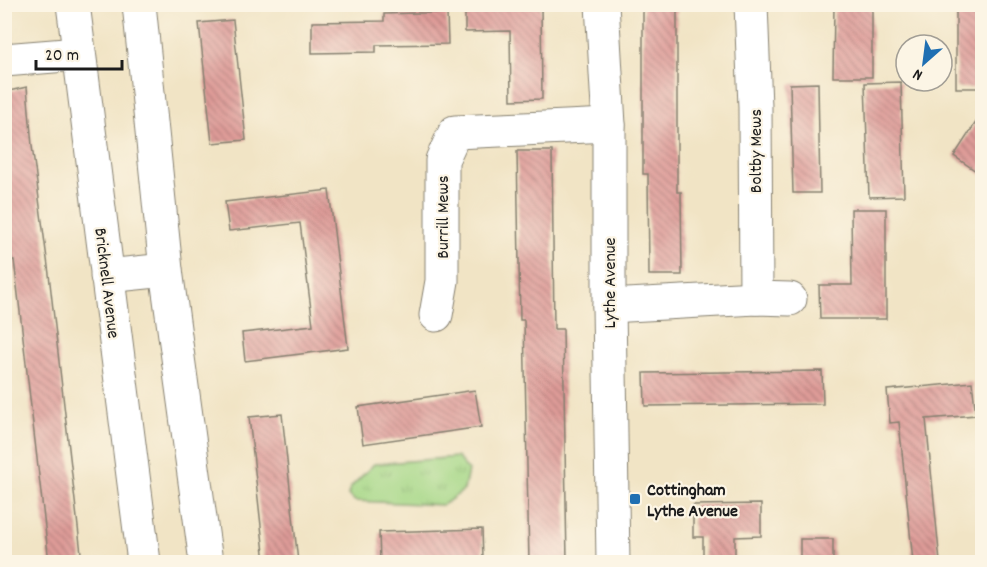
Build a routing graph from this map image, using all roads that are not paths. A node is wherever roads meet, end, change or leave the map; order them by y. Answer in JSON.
{"nodes":[{"id":1,"x":73,"y":4,"type":"edge"},
{"id":2,"x":139,"y":4,"type":"edge"},
{"id":3,"x":602,"y":4,"type":"edge"},
{"id":4,"x":751,"y":4,"type":"edge"},
{"id":5,"x":78,"y":54,"type":"junction"},
{"id":6,"x":4,"y":60,"type":"edge"},
{"id":7,"x":609,"y":125,"type":"junction"},
{"id":8,"x":166,"y":270,"type":"junction"},
{"id":9,"x":107,"y":276,"type":"junction"},
{"id":10,"x":756,"y":298,"type":"junction"},
{"id":11,"x":790,"y":299,"type":"dead end"},
{"id":12,"x":609,"y":306,"type":"junction"},
{"id":13,"x":436,"y":315,"type":"dead end"},
{"id":14,"x":144,"y":562,"type":"edge"},
{"id":15,"x":206,"y":562,"type":"edge"},
{"id":16,"x":613,"y":562,"type":"edge"}],
"edges":[{"from":1,"to":5,"type":"street","name":"Bricknell Avenue"},
{"from":2,"to":8,"type":"street"},
{"from":3,"to":7,"type":"street","name":"Lythe Avenue"},
{"from":4,"to":10,"type":"street","name":"Boltby Mews"},
{"from":5,"to":6,"type":"street"},
{"from":5,"to":9,"type":"street","name":"Bricknell Avenue"},
{"from":7,"to":12,"type":"street","name":"Lythe Avenue"},
{"from":7,"to":13,"type":"street","name":"Burrill Mews"},
{"from":8,"to":9,"type":"street"},
{"from":8,"to":15,"type":"street"},
{"from":9,"to":14,"type":"street","name":"Bricknell Avenue"},
{"from":10,"to":11,"type":"street"},
{"from":10,"to":12,"type":"street"},
{"from":12,"to":16,"type":"street","name":"Lythe Avenue"}]}
